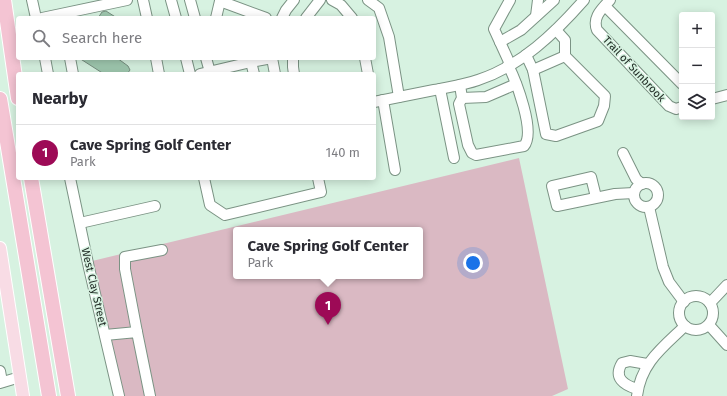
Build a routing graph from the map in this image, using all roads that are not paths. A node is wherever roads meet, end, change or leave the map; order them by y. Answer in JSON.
{"nodes":[{"id":1,"x":4,"y":0,"type":"edge"},
{"id":2,"x":32,"y":0,"type":"edge"},
{"id":3,"x":127,"y":0,"type":"edge"},
{"id":4,"x":143,"y":0,"type":"edge"},
{"id":5,"x":171,"y":0,"type":"edge"},
{"id":6,"x":190,"y":0,"type":"edge"},
{"id":7,"x":294,"y":0,"type":"edge"},
{"id":8,"x":320,"y":0,"type":"edge"},
{"id":9,"x":332,"y":0,"type":"edge"},
{"id":10,"x":368,"y":0,"type":"edge"},
{"id":11,"x":510,"y":0,"type":"edge"},
{"id":12,"x":538,"y":0,"type":"edge"},
{"id":13,"x":554,"y":0,"type":"edge"},
{"id":14,"x":584,"y":0,"type":"edge"},
{"id":15,"x":607,"y":3,"type":"edge"},
{"id":16,"x":36,"y":16,"type":"edge"},
{"id":17,"x":60,"y":16,"type":"edge"},
{"id":18,"x":147,"y":16,"type":"edge"},
{"id":19,"x":175,"y":16,"type":"edge"},
{"id":20,"x":194,"y":16,"type":"edge"},
{"id":21,"x":216,"y":16,"type":"edge"},
{"id":22,"x":261,"y":16,"type":"edge"},
{"id":23,"x":283,"y":16,"type":"edge"},
{"id":24,"x":308,"y":16,"type":"edge"},
{"id":25,"x":350,"y":16,"type":"edge"},
{"id":26,"x":536,"y":16,"type":"junction"},
{"id":27,"x":556,"y":30,"type":"junction"},
{"id":28,"x":500,"y":42,"type":"junction"},
{"id":29,"x":526,"y":55,"type":"junction"},
{"id":30,"x":565,"y":56,"type":"junction"},
{"id":31,"x":45,"y":60,"type":"edge"},
{"id":32,"x":74,"y":60,"type":"edge"},
{"id":33,"x":156,"y":60,"type":"edge"},
{"id":34,"x":186,"y":60,"type":"edge"},
{"id":35,"x":206,"y":60,"type":"edge"},
{"id":36,"x":262,"y":60,"type":"edge"},
{"id":37,"x":272,"y":60,"type":"edge"},
{"id":38,"x":293,"y":60,"type":"edge"},
{"id":39,"x":365,"y":60,"type":"edge"},
{"id":40,"x":251,"y":62,"type":"junction"},
{"id":41,"x":509,"y":65,"type":"junction"},
{"id":42,"x":533,"y":70,"type":"junction"},
{"id":43,"x":48,"y":72,"type":"edge"},
{"id":44,"x":73,"y":72,"type":"edge"},
{"id":45,"x":159,"y":72,"type":"edge"},
{"id":46,"x":190,"y":72,"type":"edge"},
{"id":47,"x":205,"y":72,"type":"edge"},
{"id":48,"x":209,"y":72,"type":"edge"},
{"id":49,"x":254,"y":72,"type":"edge"},
{"id":50,"x":275,"y":72,"type":"edge"},
{"id":51,"x":293,"y":72,"type":"edge"},
{"id":52,"x":368,"y":72,"type":"edge"},
{"id":53,"x":679,"y":81,"type":"edge"},
{"id":54,"x":16,"y":84,"type":"edge"},
{"id":55,"x":516,"y":84,"type":"junction"},
{"id":56,"x":460,"y":85,"type":"junction"},
{"id":57,"x":440,"y":89,"type":"junction"},
{"id":58,"x":727,"y":96,"type":"edge"},
{"id":59,"x":399,"y":97,"type":"junction"},
{"id":60,"x":462,"y":98,"type":"junction"},
{"id":61,"x":715,"y":98,"type":"edge"},
{"id":62,"x":0,"y":99,"type":"edge"},
{"id":63,"x":376,"y":101,"type":"edge"},
{"id":64,"x":679,"y":108,"type":"edge"},
{"id":65,"x":623,"y":153,"type":"dead end"},
{"id":66,"x":454,"y":158,"type":"dead end"},
{"id":67,"x":395,"y":170,"type":"dead end"},
{"id":68,"x":31,"y":180,"type":"edge"},
{"id":69,"x":70,"y":180,"type":"edge"},
{"id":70,"x":204,"y":180,"type":"edge"},
{"id":71,"x":318,"y":180,"type":"edge"},
{"id":72,"x":642,"y":184,"type":"junction"},
{"id":73,"x":634,"y":193,"type":"junction"},
{"id":74,"x":596,"y":197,"type":"dead end"},
{"id":75,"x":155,"y":206,"type":"dead end"},
{"id":76,"x":649,"y":207,"type":"junction"},
{"id":77,"x":80,"y":223,"type":"junction"},
{"id":78,"x":0,"y":248,"type":"edge"},
{"id":79,"x":162,"y":250,"type":"dead end"},
{"id":80,"x":727,"y":285,"type":"edge"},
{"id":81,"x":684,"y":302,"type":"junction"},
{"id":82,"x":710,"y":303,"type":"junction"},
{"id":83,"x":709,"y":325,"type":"junction"},
{"id":84,"x":685,"y":326,"type":"junction"},
{"id":85,"x":137,"y":332,"type":"junction"},
{"id":86,"x":105,"y":335,"type":"junction"},
{"id":87,"x":727,"y":345,"type":"edge"},
{"id":88,"x":647,"y":364,"type":"junction"},
{"id":89,"x":0,"y":371,"type":"edge"},
{"id":90,"x":20,"y":377,"type":"junction"},
{"id":91,"x":1,"y":383,"type":"edge"},
{"id":92,"x":637,"y":393,"type":"edge"},
{"id":93,"x":23,"y":396,"type":"edge"},
{"id":94,"x":50,"y":396,"type":"edge"},
{"id":95,"x":68,"y":396,"type":"edge"},
{"id":96,"x":119,"y":396,"type":"edge"},
{"id":97,"x":150,"y":396,"type":"edge"}],
"edges":[{"from":1,"to":54,"type":"highway"},
{"from":2,"to":16,"type":"street"},
{"from":3,"to":17,"type":"street"},
{"from":4,"to":18,"type":"street"},
{"from":5,"to":19,"type":"street"},
{"from":6,"to":20,"type":"street"},
{"from":7,"to":23,"type":"street"},
{"from":8,"to":24,"type":"street"},
{"from":9,"to":25,"type":"street"},
{"from":10,"to":59,"type":"street"},
{"from":11,"to":28,"type":"street"},
{"from":12,"to":26,"type":"street"},
{"from":13,"to":26,"type":"street"},
{"from":14,"to":27,"type":"street"},
{"from":15,"to":53,"type":"street"},
{"from":15,"to":64,"type":"street","name":"Trail of Sunbrook"},
{"from":21,"to":22,"type":"street"},
{"from":26,"to":28,"type":"street"},
{"from":27,"to":29,"type":"street"},
{"from":27,"to":30,"type":"street"},
{"from":28,"to":41,"type":"street"},
{"from":29,"to":41,"type":"street"},
{"from":29,"to":42,"type":"street"},
{"from":30,"to":42,"type":"street"},
{"from":30,"to":42,"type":"street"},
{"from":31,"to":43,"type":"street"},
{"from":32,"to":44,"type":"street"},
{"from":33,"to":45,"type":"street"},
{"from":34,"to":46,"type":"street"},
{"from":35,"to":47,"type":"street"},
{"from":36,"to":40,"type":"street"},
{"from":37,"to":50,"type":"street"},
{"from":38,"to":51,"type":"street"},
{"from":39,"to":52,"type":"street"},
{"from":40,"to":48,"type":"street"},
{"from":40,"to":49,"type":"street"},
{"from":41,"to":55,"type":"street"},
{"from":41,"to":56,"type":"street"},
{"from":55,"to":60,"type":"street"},
{"from":55,"to":60,"type":"street"},
{"from":56,"to":57,"type":"street"},
{"from":56,"to":60,"type":"street"},
{"from":57,"to":59,"type":"street"},
{"from":57,"to":66,"type":"street"},
{"from":58,"to":61,"type":"street"},
{"from":59,"to":63,"type":"street"},
{"from":62,"to":94,"type":"highway"},
{"from":63,"to":67,"type":"street"},
{"from":65,"to":72,"type":"street"},
{"from":68,"to":95,"type":"highway"},
{"from":69,"to":77,"type":"street","name":"West Clay Street"},
{"from":70,"to":71,"type":"street"},
{"from":72,"to":73,"type":"street"},
{"from":72,"to":76,"type":"street"},
{"from":73,"to":74,"type":"street"},
{"from":73,"to":76,"type":"street"},
{"from":75,"to":77,"type":"street"},
{"from":76,"to":81,"type":"street"},
{"from":77,"to":86,"type":"street","name":"West Clay Street"},
{"from":78,"to":90,"type":"main road"},
{"from":79,"to":85,"type":"street"},
{"from":80,"to":82,"type":"street"},
{"from":81,"to":82,"type":"street"},
{"from":81,"to":84,"type":"street"},
{"from":82,"to":83,"type":"street"},
{"from":83,"to":84,"type":"street"},
{"from":83,"to":87,"type":"street"},
{"from":84,"to":88,"type":"street"},
{"from":85,"to":86,"type":"street"},
{"from":85,"to":97,"type":"street"},
{"from":86,"to":96,"type":"street","name":"West Clay Street"},
{"from":88,"to":92,"type":"street"},
{"from":88,"to":92,"type":"street"},
{"from":89,"to":91,"type":"street"},
{"from":90,"to":91,"type":"street"},
{"from":90,"to":93,"type":"main road"}]}
